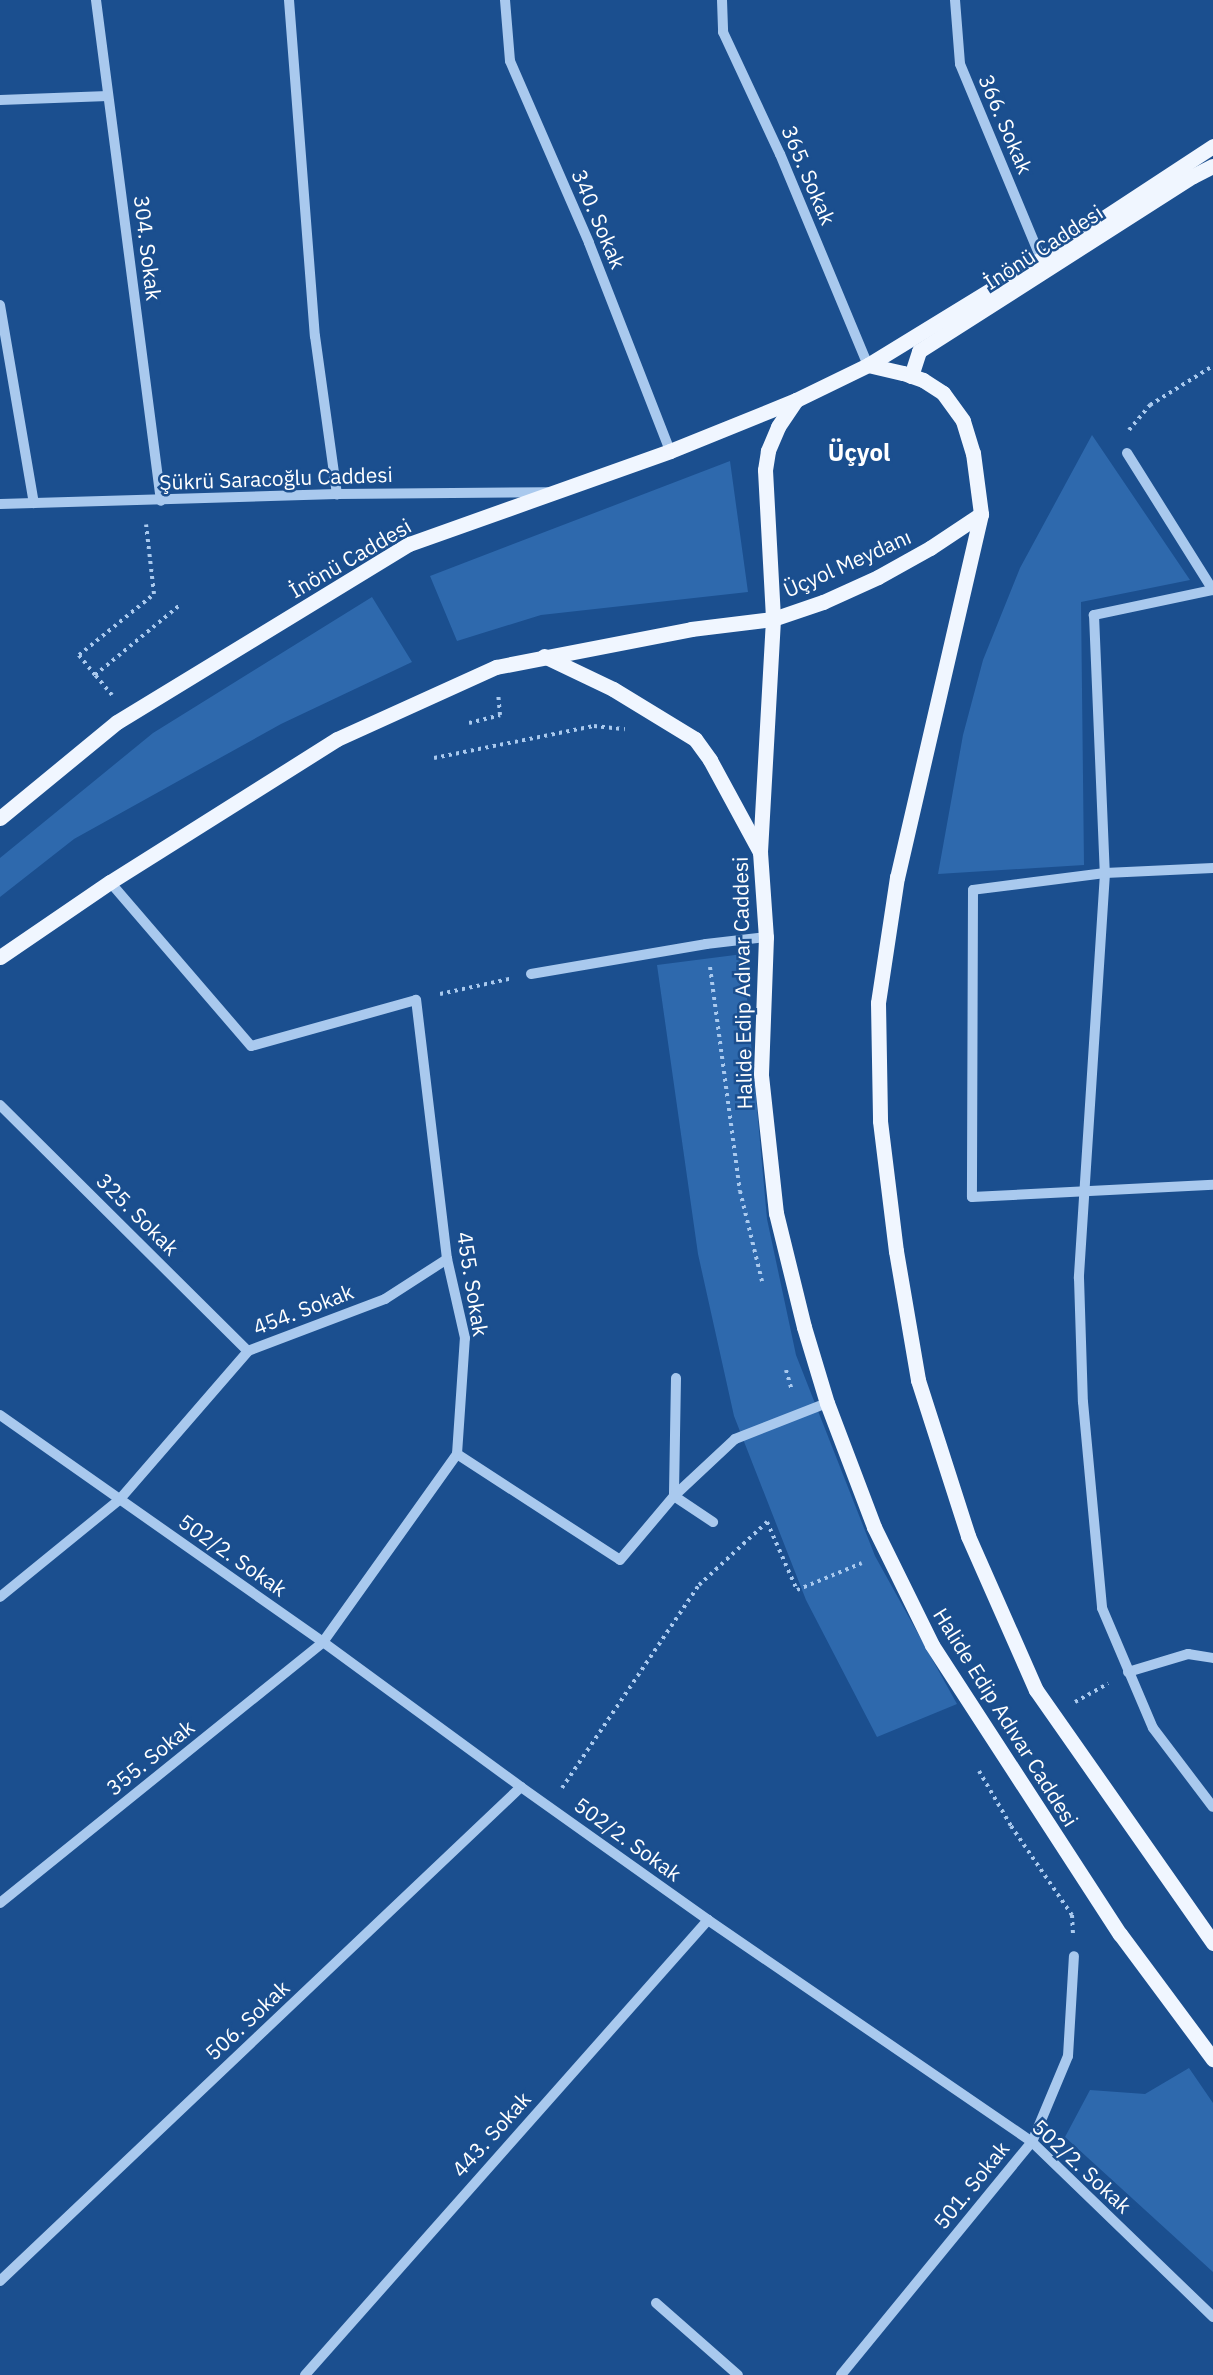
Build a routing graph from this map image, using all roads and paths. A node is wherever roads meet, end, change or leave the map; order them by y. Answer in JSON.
{"nodes":[{"id":1,"x":96,"y":0,"type":"edge"},
{"id":2,"x":289,"y":0,"type":"edge"},
{"id":3,"x":505,"y":0,"type":"edge"},
{"id":4,"x":722,"y":0,"type":"edge"},
{"id":5,"x":955,"y":0,"type":"edge"},
{"id":6,"x":108,"y":96,"type":"junction"},
{"id":7,"x":0,"y":100,"type":"edge"},
{"id":8,"x":1213,"y":146,"type":"edge"},
{"id":9,"x":1213,"y":166,"type":"edge"},
{"id":10,"x":1041,"y":259,"type":"junction"},
{"id":11,"x":0,"y":305,"type":"edge"},
{"id":12,"x":868,"y":365,"type":"junction"},
{"id":13,"x":1213,"y":366,"type":"edge"},
{"id":14,"x":911,"y":376,"type":"junction"},
{"id":15,"x":796,"y":400,"type":"junction"},
{"id":16,"x":670,"y":451,"type":"junction"},
{"id":17,"x":1127,"y":453,"type":"joint"},
{"id":18,"x":554,"y":492,"type":"junction"},
{"id":19,"x":337,"y":494,"type":"junction"},
{"id":20,"x":144,"y":501,"type":"junction"},
{"id":21,"x":160,"y":501,"type":"junction"},
{"id":22,"x":34,"y":503,"type":"junction"},
{"id":23,"x":0,"y":504,"type":"edge"},
{"id":24,"x":981,"y":514,"type":"junction"},
{"id":25,"x":1213,"y":590,"type":"edge"},
{"id":26,"x":180,"y":605,"type":"dead end"},
{"id":27,"x":772,"y":619,"type":"junction"},
{"id":28,"x":544,"y":656,"type":"junction"},
{"id":29,"x":496,"y":667,"type":"junction"},
{"id":30,"x":95,"y":675,"type":"junction"},
{"id":31,"x":128,"y":715,"type":"junction"},
{"id":32,"x":470,"y":723,"type":"dead end"},
{"id":33,"x":627,"y":729,"type":"dead end"},
{"id":34,"x":434,"y":758,"type":"dead end"},
{"id":35,"x":0,"y":818,"type":"edge"},
{"id":36,"x":760,"y":852,"type":"junction"},
{"id":37,"x":1213,"y":868,"type":"edge"},
{"id":38,"x":1105,"y":873,"type":"junction"},
{"id":39,"x":110,"y":882,"type":"junction"},
{"id":40,"x":766,"y":937,"type":"junction"},
{"id":41,"x":0,"y":957,"type":"edge"},
{"id":42,"x":531,"y":974,"type":"joint"},
{"id":43,"x":416,"y":1000,"type":"junction"},
{"id":44,"x":0,"y":1105,"type":"edge"},
{"id":45,"x":1213,"y":1185,"type":"edge"},
{"id":46,"x":1084,"y":1193,"type":"junction"},
{"id":47,"x":447,"y":1259,"type":"junction"},
{"id":48,"x":248,"y":1351,"type":"junction"},
{"id":49,"x":676,"y":1377,"type":"dead end"},
{"id":50,"x":827,"y":1403,"type":"junction"},
{"id":51,"x":0,"y":1415,"type":"edge"},
{"id":52,"x":457,"y":1454,"type":"junction"},
{"id":53,"x":674,"y":1496,"type":"junction"},
{"id":54,"x":120,"y":1499,"type":"junction"},
{"id":55,"x":713,"y":1522,"type":"dead end"},
{"id":56,"x":862,"y":1563,"type":"dead end"},
{"id":57,"x":0,"y":1597,"type":"edge"},
{"id":58,"x":324,"y":1642,"type":"junction"},
{"id":59,"x":1213,"y":1658,"type":"edge"},
{"id":60,"x":1128,"y":1672,"type":"junction"},
{"id":61,"x":1053,"y":1714,"type":"junction"},
{"id":62,"x":520,"y":1787,"type":"junction"},
{"id":63,"x":550,"y":1806,"type":"junction"},
{"id":64,"x":1213,"y":1807,"type":"edge"},
{"id":65,"x":0,"y":1903,"type":"edge"},
{"id":66,"x":708,"y":1920,"type":"junction"},
{"id":67,"x":1212,"y":1941,"type":"edge"},
{"id":68,"x":1074,"y":1956,"type":"dead end"},
{"id":69,"x":1213,"y":2060,"type":"edge"},
{"id":70,"x":1032,"y":2142,"type":"junction"},
{"id":71,"x":0,"y":2281,"type":"edge"},
{"id":72,"x":656,"y":2303,"type":"dead end"},
{"id":73,"x":1213,"y":2318,"type":"edge"},
{"id":74,"x":305,"y":2375,"type":"edge"},
{"id":75,"x":738,"y":2375,"type":"edge"},
{"id":76,"x":841,"y":2375,"type":"edge"}],
"edges":[{"from":1,"to":6,"type":"street","name":"304. Sokak"},
{"from":2,"to":19,"type":"street"},
{"from":3,"to":16,"type":"street","name":"340. Sokak"},
{"from":4,"to":12,"type":"street","name":"365. Sokak"},
{"from":5,"to":10,"type":"street","name":"366. Sokak"},
{"from":6,"to":7,"type":"street"},
{"from":6,"to":21,"type":"street","name":"304. Sokak"},
{"from":8,"to":10,"type":"main road","name":"İnönü Caddesi"},
{"from":9,"to":14,"type":"main road","name":"İnönü Caddesi"},
{"from":10,"to":12,"type":"main road","name":"İnönü Caddesi"},
{"from":11,"to":22,"type":"street"},
{"from":12,"to":14,"type":"main road"},
{"from":12,"to":15,"type":"main road","name":"İnönü Caddesi"},
{"from":13,"to":17,"type":"path"},
{"from":14,"to":24,"type":"main road"},
{"from":15,"to":16,"type":"main road","name":"İnönü Caddesi"},
{"from":15,"to":27,"type":"main road","name":"Üçyol Meydanı"},
{"from":16,"to":18,"type":"main road","name":"İnönü Caddesi"},
{"from":17,"to":25,"type":"street"},
{"from":18,"to":19,"type":"street","name":"Şükrü Saracoğlu Caddesi"},
{"from":18,"to":31,"type":"main road","name":"İnönü Caddesi"},
{"from":19,"to":21,"type":"street","name":"Şükrü Saracoğlu Caddesi"},
{"from":20,"to":21,"type":"street","name":"Şükrü Saracoğlu Caddesi"},
{"from":20,"to":22,"type":"street","name":"Şükrü Saracoğlu Caddesi"},
{"from":20,"to":30,"type":"path"},
{"from":22,"to":23,"type":"street","name":"Şükrü Saracoğlu Caddesi"},
{"from":24,"to":27,"type":"main road","name":"Üçyol Meydanı"},
{"from":24,"to":61,"type":"main road","name":"Halide Edip Adıvar Caddesi"},
{"from":25,"to":38,"type":"street"},
{"from":26,"to":30,"type":"path"},
{"from":27,"to":28,"type":"main road"},
{"from":27,"to":36,"type":"main road","name":"Halide Edip Adıvar Caddesi"},
{"from":28,"to":29,"type":"main road"},
{"from":28,"to":36,"type":"main road"},
{"from":29,"to":32,"type":"path"},
{"from":29,"to":39,"type":"main road"},
{"from":30,"to":31,"type":"path"},
{"from":31,"to":35,"type":"main road","name":"İnönü Caddesi"},
{"from":33,"to":34,"type":"path"},
{"from":36,"to":40,"type":"main road","name":"Halide Edip Adıvar Caddesi"},
{"from":37,"to":38,"type":"street"},
{"from":38,"to":46,"type":"street"},
{"from":38,"to":46,"type":"street"},
{"from":39,"to":41,"type":"main road"},
{"from":39,"to":43,"type":"street"},
{"from":40,"to":42,"type":"street"},
{"from":40,"to":50,"type":"main road","name":"Halide Edip Adıvar Caddesi"},
{"from":42,"to":43,"type":"path"},
{"from":43,"to":47,"type":"street","name":"455. Sokak"},
{"from":44,"to":48,"type":"street","name":"325. Sokak"},
{"from":45,"to":46,"type":"street"},
{"from":46,"to":60,"type":"street"},
{"from":47,"to":48,"type":"street","name":"454. Sokak"},
{"from":47,"to":52,"type":"street","name":"455. Sokak"},
{"from":48,"to":54,"type":"street","name":"454. Sokak"},
{"from":49,"to":53,"type":"street"},
{"from":50,"to":53,"type":"street"},
{"from":50,"to":69,"type":"main road","name":"Halide Edip Adıvar Caddesi"},
{"from":51,"to":54,"type":"street","name":"502/2. Sokak"},
{"from":52,"to":53,"type":"street"},
{"from":52,"to":58,"type":"street"},
{"from":53,"to":55,"type":"street"},
{"from":54,"to":57,"type":"street","name":"454. Sokak"},
{"from":54,"to":58,"type":"street","name":"502/2. Sokak"},
{"from":56,"to":63,"type":"path"},
{"from":58,"to":62,"type":"street","name":"502/2. Sokak"},
{"from":58,"to":65,"type":"street","name":"355. Sokak"},
{"from":59,"to":60,"type":"street"},
{"from":60,"to":61,"type":"path"},
{"from":60,"to":64,"type":"street"},
{"from":61,"to":67,"type":"main road","name":"Halide Edip Adıvar Caddesi"},
{"from":62,"to":63,"type":"street","name":"502/2. Sokak"},
{"from":62,"to":71,"type":"street","name":"506. Sokak"},
{"from":63,"to":66,"type":"street","name":"502/2. Sokak"},
{"from":66,"to":70,"type":"street","name":"502/2. Sokak"},
{"from":66,"to":74,"type":"street","name":"443. Sokak"},
{"from":68,"to":70,"type":"street","name":"501. Sokak"},
{"from":70,"to":73,"type":"street","name":"502/2. Sokak"},
{"from":70,"to":76,"type":"street","name":"501. Sokak"},
{"from":72,"to":75,"type":"street"}]}
